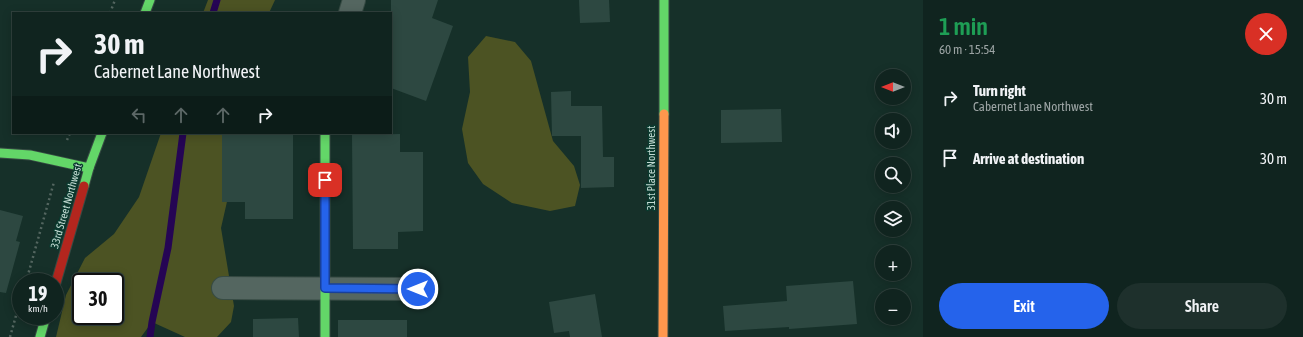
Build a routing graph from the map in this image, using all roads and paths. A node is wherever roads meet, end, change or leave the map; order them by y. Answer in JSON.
{"nodes":[{"id":1,"x":115,"y":0,"type":"edge"},
{"id":2,"x":150,"y":0,"type":"edge"},
{"id":3,"x":354,"y":0,"type":"edge"},
{"id":4,"x":664,"y":0,"type":"edge"},
{"id":5,"x":110,"y":12,"type":"edge"},
{"id":6,"x":145,"y":12,"type":"edge"},
{"id":7,"x":350,"y":12,"type":"edge"},
{"id":8,"x":102,"y":134,"type":"edge"},
{"id":9,"x":325,"y":134,"type":"edge"},
{"id":10,"x":0,"y":153,"type":"edge"},
{"id":11,"x":60,"y":161,"type":"junction"},
{"id":12,"x":90,"y":168,"type":"junction"},
{"id":13,"x":29,"y":273,"type":"edge"},
{"id":14,"x":59,"y":273,"type":"edge"},
{"id":15,"x":223,"y":288,"type":"dead end"},
{"id":16,"x":325,"y":288,"type":"junction"},
{"id":17,"x":418,"y":289,"type":"dead end"},
{"id":18,"x":13,"y":325,"type":"edge"},
{"id":19,"x":43,"y":325,"type":"edge"},
{"id":20,"x":10,"y":337,"type":"edge"},
{"id":21,"x":40,"y":337,"type":"edge"},
{"id":22,"x":325,"y":337,"type":"edge"},
{"id":23,"x":663,"y":337,"type":"edge"}],
"edges":[{"from":1,"to":5,"type":"path"},
{"from":2,"to":6,"type":"street"},
{"from":3,"to":7,"type":"street"},
{"from":4,"to":23,"type":"street","name":"31st Place Northwest"},
{"from":8,"to":12,"type":"street","name":"33rd Street Northwest"},
{"from":9,"to":16,"type":"street"},
{"from":10,"to":11,"type":"street"},
{"from":11,"to":12,"type":"street"},
{"from":11,"to":13,"type":"path"},
{"from":12,"to":14,"type":"street","name":"33rd Street Northwest"},
{"from":15,"to":16,"type":"street"},
{"from":16,"to":17,"type":"street"},
{"from":16,"to":22,"type":"street"},
{"from":18,"to":20,"type":"path"},
{"from":19,"to":21,"type":"street"}]}
